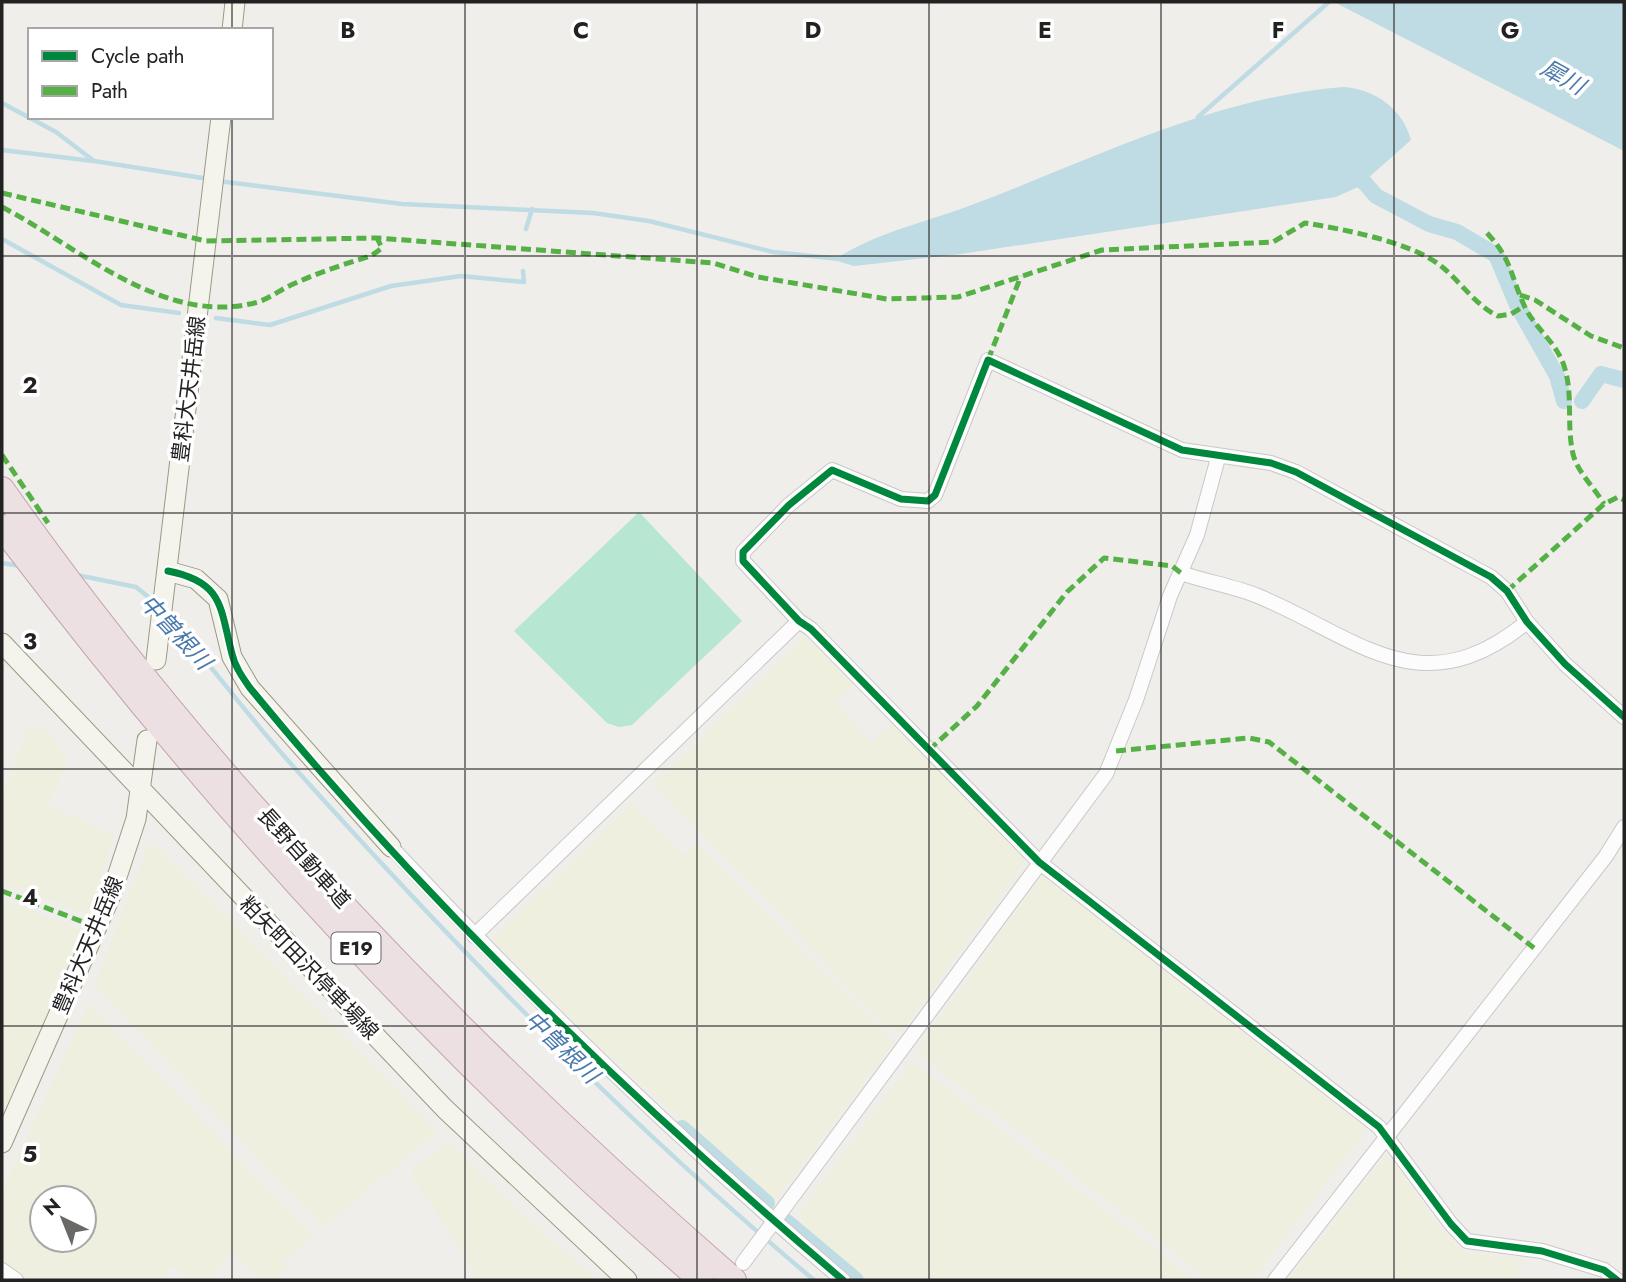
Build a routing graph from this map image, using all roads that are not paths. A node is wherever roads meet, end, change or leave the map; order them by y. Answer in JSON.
{"nodes":[{"id":1,"x":235,"y":2,"type":"edge"},
{"id":2,"x":232,"y":28,"type":"edge"},
{"id":3,"x":221,"y":119,"type":"edge"},
{"id":4,"x":1218,"y":458,"type":"junction"},
{"id":5,"x":2,"y":489,"type":"edge"},
{"id":6,"x":2,"y":527,"type":"edge"},
{"id":7,"x":168,"y":571,"type":"junction"},
{"id":8,"x":1181,"y":573,"type":"junction"},
{"id":9,"x":799,"y":621,"type":"junction"},
{"id":10,"x":1527,"y":622,"type":"junction"},
{"id":11,"x":2,"y":643,"type":"edge"},
{"id":12,"x":156,"y":660,"type":"dead end"},
{"id":13,"x":1624,"y":717,"type":"edge"},
{"id":14,"x":147,"y":740,"type":"dead end"},
{"id":15,"x":140,"y":790,"type":"junction"},
{"id":16,"x":1624,"y":827,"type":"edge"},
{"id":17,"x":391,"y":847,"type":"joint"},
{"id":18,"x":1040,"y":862,"type":"junction"},
{"id":19,"x":474,"y":936,"type":"junction"},
{"id":20,"x":1387,"y":1137,"type":"junction"},
{"id":21,"x":2,"y":1143,"type":"edge"},
{"id":22,"x":772,"y":1224,"type":"junction"},
{"id":23,"x":2,"y":1270,"type":"edge"},
{"id":24,"x":739,"y":1272,"type":"edge"},
{"id":25,"x":16,"y":1280,"type":"edge"},
{"id":26,"x":627,"y":1280,"type":"edge"},
{"id":27,"x":701,"y":1280,"type":"edge"},
{"id":28,"x":843,"y":1280,"type":"edge"},
{"id":29,"x":1275,"y":1280,"type":"edge"},
{"id":30,"x":1617,"y":1280,"type":"edge"}],
"edges":[{"from":1,"to":2,"type":"main road"},
{"from":3,"to":7,"type":"main road","name":"豊科大天井岳線"},
{"from":4,"to":8,"type":"street"},
{"from":4,"to":9,"type":"street"},
{"from":4,"to":10,"type":"street"},
{"from":5,"to":24,"type":"highway","name":"長野自動車道","number":"E19"},
{"from":6,"to":27,"type":"highway","name":"長野自動車道","number":"E19"},
{"from":7,"to":12,"type":"main road","name":"豊科大天井岳線"},
{"from":7,"to":17,"type":"main road"},
{"from":8,"to":10,"type":"street"},
{"from":8,"to":18,"type":"street"},
{"from":9,"to":18,"type":"street"},
{"from":9,"to":19,"type":"street"},
{"from":10,"to":13,"type":"street"},
{"from":11,"to":15,"type":"main road","name":"粕矢町田沢停車場線"},
{"from":14,"to":15,"type":"main road","name":"豊科大天井岳線"},
{"from":15,"to":21,"type":"main road","name":"豊科大天井岳線"},
{"from":15,"to":26,"type":"main road","name":"粕矢町田沢停車場線"},
{"from":16,"to":20,"type":"street"},
{"from":17,"to":19,"type":"street"},
{"from":18,"to":20,"type":"street"},
{"from":18,"to":22,"type":"street"},
{"from":19,"to":22,"type":"street"},
{"from":20,"to":29,"type":"street"},
{"from":20,"to":30,"type":"street"},
{"from":22,"to":24,"type":"street"},
{"from":22,"to":28,"type":"street"},
{"from":23,"to":25,"type":"street"}]}
